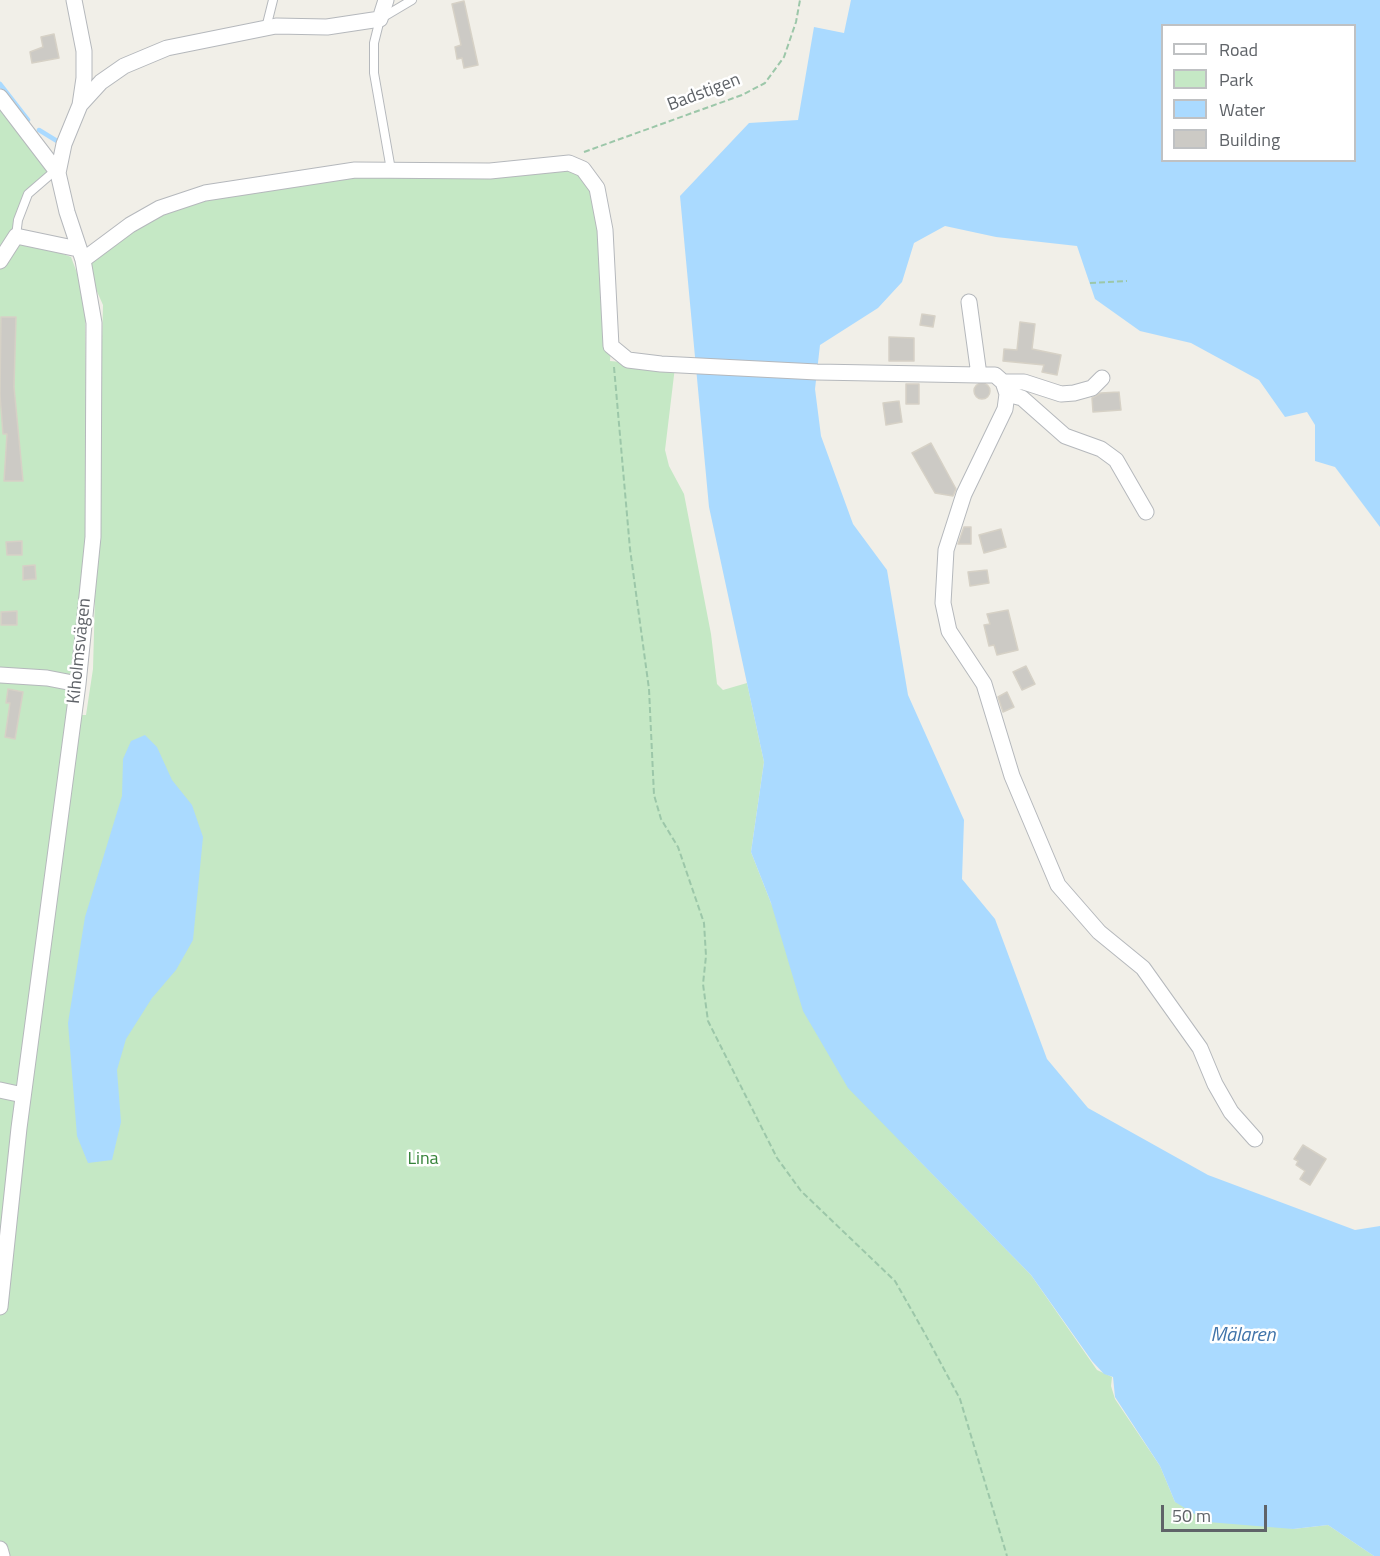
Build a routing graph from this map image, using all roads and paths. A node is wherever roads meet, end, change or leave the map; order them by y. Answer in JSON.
{"nodes":[{"id":1,"x":74,"y":0,"type":"edge"},
{"id":2,"x":273,"y":0,"type":"edge"},
{"id":3,"x":386,"y":0,"type":"edge"},
{"id":4,"x":412,"y":0,"type":"edge"},
{"id":5,"x":800,"y":0,"type":"edge"},
{"id":6,"x":380,"y":19,"type":"junction"},
{"id":7,"x":266,"y":28,"type":"junction"},
{"id":8,"x":0,"y":97,"type":"edge"},
{"id":9,"x":80,"y":105,"type":"junction"},
{"id":10,"x":569,"y":163,"type":"junction"},
{"id":11,"x":391,"y":170,"type":"junction"},
{"id":12,"x":58,"y":173,"type":"junction"},
{"id":13,"x":0,"y":234,"type":"edge"},
{"id":14,"x":16,"y":236,"type":"junction"},
{"id":15,"x":81,"y":254,"type":"junction"},
{"id":16,"x":0,"y":261,"type":"edge"},
{"id":17,"x":1127,"y":281,"type":"dead end"},
{"id":18,"x":1090,"y":284,"type":"dead end"},
{"id":19,"x":969,"y":302,"type":"dead end"},
{"id":20,"x":611,"y":346,"type":"junction"},
{"id":21,"x":979,"y":375,"type":"junction"},
{"id":22,"x":1102,"y":378,"type":"dead end"},
{"id":23,"x":1005,"y":388,"type":"junction"},
{"id":24,"x":1146,"y":512,"type":"dead end"},
{"id":25,"x":0,"y":675,"type":"edge"},
{"id":26,"x":78,"y":684,"type":"junction"},
{"id":27,"x":0,"y":1090,"type":"edge"},
{"id":28,"x":24,"y":1095,"type":"junction"},
{"id":29,"x":1255,"y":1139,"type":"dead end"},
{"id":30,"x":0,"y":1307,"type":"edge"},
{"id":31,"x":0,"y":1549,"type":"edge"},
{"id":32,"x":2,"y":1556,"type":"edge"},
{"id":33,"x":1007,"y":1556,"type":"edge"}],
"edges":[{"from":1,"to":9,"type":"street","name":"Kiholmsvägen"},
{"from":2,"to":7,"type":"lane"},
{"from":3,"to":6,"type":"street"},
{"from":4,"to":6,"type":"lane"},
{"from":5,"to":10,"type":"path","name":"Badstigen"},
{"from":6,"to":7,"type":"street"},
{"from":6,"to":11,"type":"lane"},
{"from":7,"to":9,"type":"street"},
{"from":8,"to":12,"type":"street"},
{"from":9,"to":12,"type":"street","name":"Kiholmsvägen"},
{"from":10,"to":11,"type":"street"},
{"from":10,"to":20,"type":"street"},
{"from":11,"to":15,"type":"street"},
{"from":12,"to":14,"type":"lane"},
{"from":12,"to":15,"type":"street","name":"Kiholmsvägen"},
{"from":13,"to":14,"type":"street"},
{"from":14,"to":15,"type":"street"},
{"from":14,"to":16,"type":"street"},
{"from":15,"to":26,"type":"street","name":"Kiholmsvägen"},
{"from":17,"to":18,"type":"path"},
{"from":19,"to":21,"type":"street"},
{"from":20,"to":21,"type":"street"},
{"from":20,"to":33,"type":"path"},
{"from":21,"to":23,"type":"street"},
{"from":22,"to":23,"type":"street"},
{"from":23,"to":24,"type":"street"},
{"from":23,"to":29,"type":"street"},
{"from":25,"to":26,"type":"street"},
{"from":26,"to":28,"type":"street","name":"Kiholmsvägen"},
{"from":27,"to":28,"type":"street"},
{"from":28,"to":30,"type":"street","name":"Kiholmsvägen"},
{"from":31,"to":32,"type":"street"}]}
